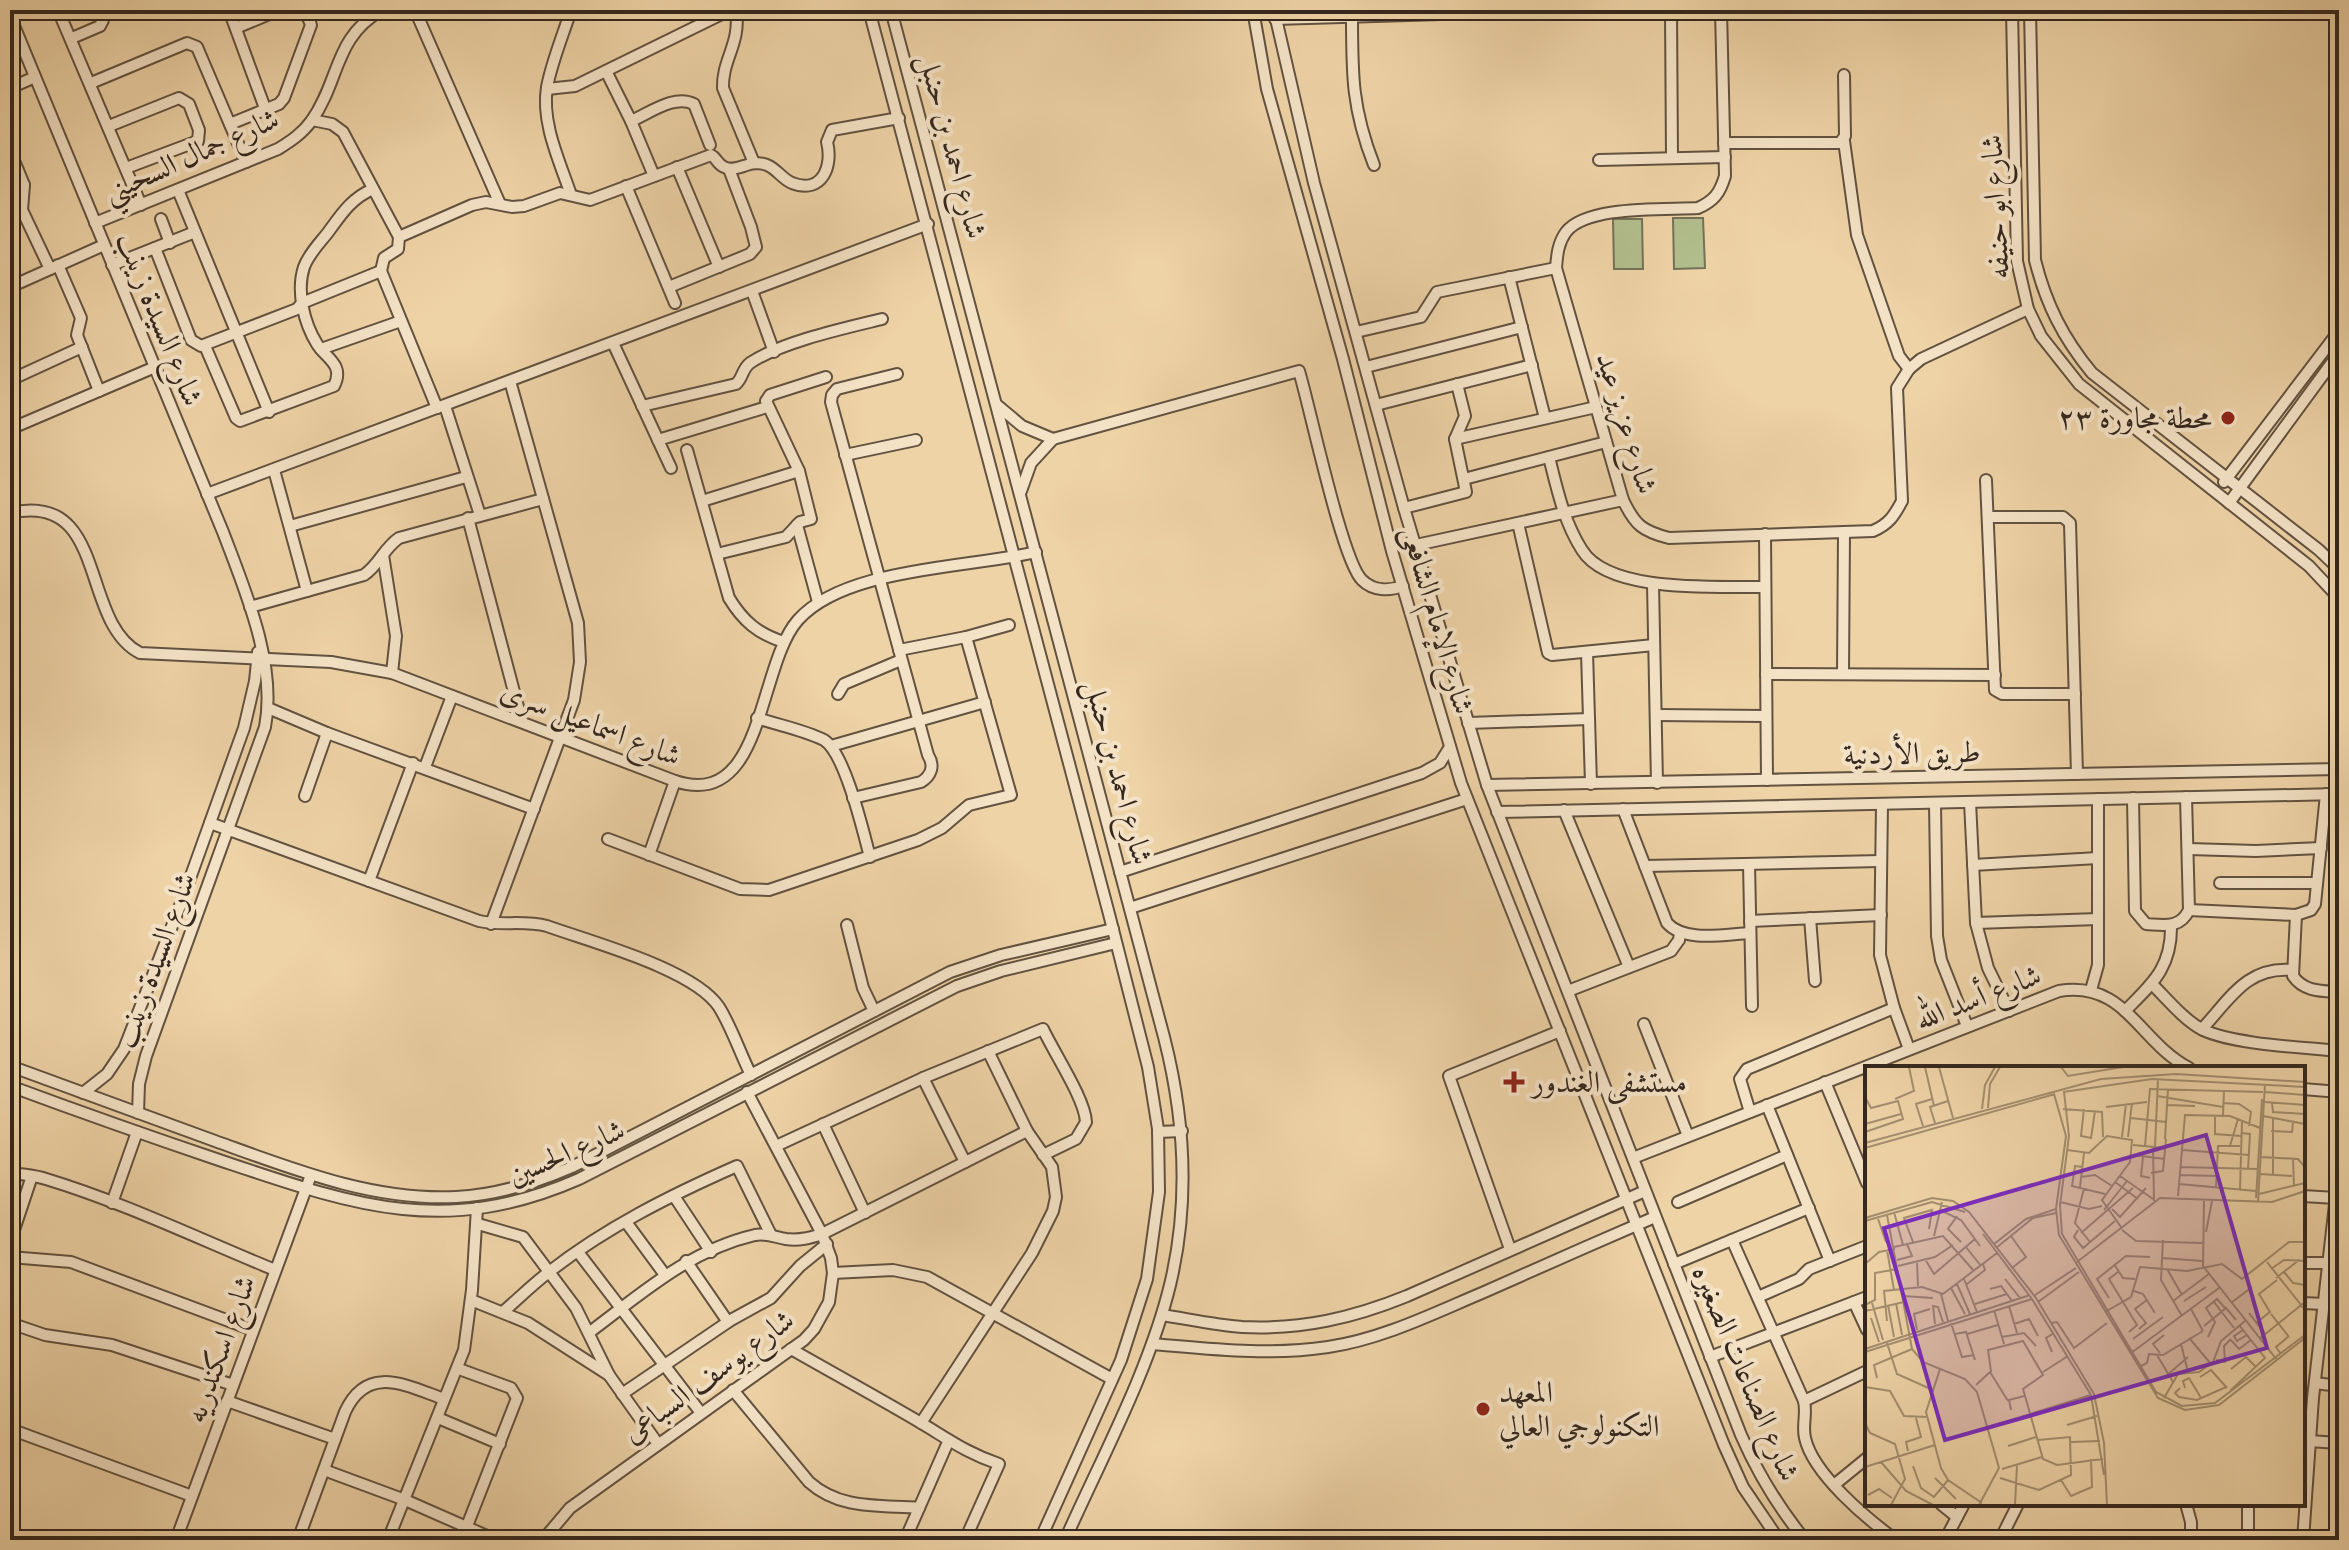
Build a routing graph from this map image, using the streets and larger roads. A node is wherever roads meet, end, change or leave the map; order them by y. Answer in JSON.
{"nodes":[{"id":1,"x":58,"y":10,"type":"edge"},
{"id":2,"x":101,"y":10,"type":"edge"},
{"id":3,"x":229,"y":10,"type":"edge"},
{"id":4,"x":279,"y":10,"type":"edge"},
{"id":5,"x":305,"y":10,"type":"edge"},
{"id":6,"x":382,"y":10,"type":"edge"},
{"id":7,"x":415,"y":10,"type":"edge"},
{"id":8,"x":571,"y":10,"type":"edge"},
{"id":9,"x":733,"y":10,"type":"edge"},
{"id":10,"x":869,"y":10,"type":"edge"},
{"id":11,"x":891,"y":10,"type":"edge"},
{"id":12,"x":1253,"y":10,"type":"edge"},
{"id":13,"x":1580,"y":10,"type":"edge"},
{"id":14,"x":1671,"y":10,"type":"edge"},
{"id":15,"x":1721,"y":10,"type":"edge"},
{"id":16,"x":2012,"y":10,"type":"edge"},
{"id":17,"x":2030,"y":10,"type":"edge"},
{"id":18,"x":1470,"y":11,"type":"edge"},
{"id":19,"x":363,"y":14,"type":"edge"},
{"id":20,"x":1274,"y":14,"type":"edge"},
{"id":21,"x":10,"y":16,"type":"edge"},
{"id":22,"x":1352,"y":16,"type":"junction"},
{"id":23,"x":873,"y":23,"type":"junction"},
{"id":24,"x":896,"y":26,"type":"junction"},
{"id":25,"x":236,"y":28,"type":"junction"},
{"id":26,"x":72,"y":38,"type":"junction"},
{"id":27,"x":606,"y":71,"type":"junction"},
{"id":28,"x":1844,"y":75,"type":"dead end"},
{"id":29,"x":35,"y":77,"type":"junction"},
{"id":30,"x":91,"y":83,"type":"junction"},
{"id":31,"x":10,"y":88,"type":"edge"},
{"id":32,"x":547,"y":89,"type":"junction"},
{"id":33,"x":266,"y":111,"type":"junction"},
{"id":34,"x":899,"y":118,"type":"junction"},
{"id":35,"x":312,"y":120,"type":"junction"},
{"id":36,"x":631,"y":121,"type":"junction"},
{"id":37,"x":230,"y":124,"type":"junction"},
{"id":38,"x":109,"y":126,"type":"junction"},
{"id":39,"x":1844,"y":141,"type":"junction"},
{"id":40,"x":1724,"y":143,"type":"junction"},
{"id":41,"x":710,"y":145,"type":"dead end"},
{"id":42,"x":10,"y":151,"type":"edge"},
{"id":43,"x":1725,"y":157,"type":"junction"},
{"id":44,"x":1672,"y":158,"type":"junction"},
{"id":45,"x":1599,"y":160,"type":"dead end"},
{"id":46,"x":246,"y":162,"type":"junction"},
{"id":47,"x":754,"y":163,"type":"junction"},
{"id":48,"x":1374,"y":165,"type":"dead end"},
{"id":49,"x":677,"y":167,"type":"junction"},
{"id":50,"x":126,"y":168,"type":"junction"},
{"id":51,"x":729,"y":169,"type":"junction"},
{"id":52,"x":654,"y":176,"type":"junction"},
{"id":53,"x":24,"y":185,"type":"junction"},
{"id":54,"x":626,"y":186,"type":"junction"},
{"id":55,"x":373,"y":189,"type":"junction"},
{"id":56,"x":10,"y":190,"type":"edge"},
{"id":57,"x":178,"y":190,"type":"junction"},
{"id":58,"x":571,"y":195,"type":"junction"},
{"id":59,"x":500,"y":204,"type":"junction"},
{"id":60,"x":141,"y":205,"type":"junction"},
{"id":61,"x":161,"y":219,"type":"dead end"},
{"id":62,"x":95,"y":223,"type":"junction"},
{"id":63,"x":928,"y":224,"type":"junction"},
{"id":64,"x":195,"y":232,"type":"junction"},
{"id":65,"x":399,"y":237,"type":"junction"},
{"id":66,"x":170,"y":243,"type":"junction"},
{"id":67,"x":104,"y":245,"type":"junction"},
{"id":68,"x":155,"y":248,"type":"junction"},
{"id":69,"x":112,"y":265,"type":"junction"},
{"id":70,"x":54,"y":267,"type":"junction"},
{"id":71,"x":719,"y":267,"type":"junction"},
{"id":72,"x":1556,"y":268,"type":"junction"},
{"id":73,"x":381,"y":271,"type":"junction"},
{"id":74,"x":1509,"y":277,"type":"junction"},
{"id":75,"x":10,"y":287,"type":"edge"},
{"id":76,"x":669,"y":287,"type":"junction"},
{"id":77,"x":752,"y":291,"type":"junction"},
{"id":78,"x":302,"y":303,"type":"junction"},
{"id":79,"x":675,"y":303,"type":"dead end"},
{"id":80,"x":2028,"y":309,"type":"junction"},
{"id":81,"x":882,"y":319,"type":"dead end"},
{"id":82,"x":401,"y":321,"type":"junction"},
{"id":83,"x":1522,"y":327,"type":"junction"},
{"id":84,"x":2339,"y":331,"type":"edge"},
{"id":85,"x":1356,"y":332,"type":"junction"},
{"id":86,"x":237,"y":333,"type":"junction"},
{"id":87,"x":613,"y":343,"type":"junction"},
{"id":88,"x":205,"y":346,"type":"junction"},
{"id":89,"x":82,"y":347,"type":"junction"},
{"id":90,"x":321,"y":349,"type":"junction"},
{"id":91,"x":774,"y":352,"type":"junction"},
{"id":92,"x":2339,"y":353,"type":"edge"},
{"id":93,"x":1532,"y":365,"type":"junction"},
{"id":94,"x":2335,"y":366,"type":"edge"},
{"id":95,"x":155,"y":367,"type":"junction"},
{"id":96,"x":1366,"y":367,"type":"junction"},
{"id":97,"x":1909,"y":369,"type":"junction"},
{"id":98,"x":897,"y":374,"type":"dead end"},
{"id":99,"x":19,"y":376,"type":"dead end"},
{"id":100,"x":826,"y":377,"type":"dead end"},
{"id":101,"x":510,"y":381,"type":"junction"},
{"id":102,"x":1457,"y":384,"type":"junction"},
{"id":103,"x":1371,"y":387,"type":"junction"},
{"id":104,"x":99,"y":391,"type":"junction"},
{"id":105,"x":1351,"y":393,"type":"junction"},
{"id":106,"x":997,"y":404,"type":"junction"},
{"id":107,"x":1376,"y":405,"type":"junction"},
{"id":108,"x":642,"y":406,"type":"junction"},
{"id":109,"x":441,"y":407,"type":"junction"},
{"id":110,"x":767,"y":407,"type":"junction"},
{"id":111,"x":1596,"y":407,"type":"junction"},
{"id":112,"x":269,"y":412,"type":"junction"},
{"id":113,"x":1545,"y":418,"type":"junction"},
{"id":114,"x":10,"y":429,"type":"edge"},
{"id":115,"x":1053,"y":439,"type":"junction"},
{"id":116,"x":1455,"y":439,"type":"junction"},
{"id":117,"x":658,"y":440,"type":"junction"},
{"id":118,"x":916,"y":440,"type":"dead end"},
{"id":119,"x":1606,"y":442,"type":"junction"},
{"id":120,"x":687,"y":450,"type":"dead end"},
{"id":121,"x":845,"y":455,"type":"junction"},
{"id":122,"x":1549,"y":457,"type":"junction"},
{"id":123,"x":671,"y":468,"type":"dead end"},
{"id":124,"x":274,"y":470,"type":"junction"},
{"id":125,"x":799,"y":471,"type":"junction"},
{"id":126,"x":466,"y":477,"type":"junction"},
{"id":127,"x":1464,"y":479,"type":"junction"},
{"id":128,"x":2227,"y":479,"type":"junction"},
{"id":129,"x":1986,"y":480,"type":"dead end"},
{"id":130,"x":2240,"y":488,"type":"junction"},
{"id":131,"x":1021,"y":493,"type":"junction"},
{"id":132,"x":2216,"y":493,"type":"junction"},
{"id":133,"x":207,"y":494,"type":"junction"},
{"id":134,"x":543,"y":499,"type":"junction"},
{"id":135,"x":1623,"y":500,"type":"junction"},
{"id":136,"x":702,"y":501,"type":"junction"},
{"id":137,"x":2229,"y":503,"type":"junction"},
{"id":138,"x":1404,"y":508,"type":"junction"},
{"id":139,"x":10,"y":513,"type":"edge"},
{"id":140,"x":1564,"y":513,"type":"junction"},
{"id":141,"x":480,"y":515,"type":"junction"},
{"id":142,"x":1988,"y":517,"type":"junction"},
{"id":143,"x":468,"y":518,"type":"junction"},
{"id":144,"x":1518,"y":523,"type":"junction"},
{"id":145,"x":797,"y":525,"type":"junction"},
{"id":146,"x":290,"y":526,"type":"junction"},
{"id":147,"x":1844,"y":532,"type":"junction"},
{"id":148,"x":1765,"y":534,"type":"junction"},
{"id":149,"x":1416,"y":545,"type":"junction"},
{"id":150,"x":1036,"y":552,"type":"junction"},
{"id":151,"x":383,"y":553,"type":"junction"},
{"id":152,"x":717,"y":554,"type":"junction"},
{"id":153,"x":1015,"y":557,"type":"junction"},
{"id":154,"x":2339,"y":569,"type":"edge"},
{"id":155,"x":879,"y":580,"type":"junction"},
{"id":156,"x":1653,"y":584,"type":"junction"},
{"id":157,"x":1403,"y":586,"type":"junction"},
{"id":158,"x":1765,"y":587,"type":"junction"},
{"id":159,"x":307,"y":591,"type":"junction"},
{"id":160,"x":2339,"y":598,"type":"edge"},
{"id":161,"x":818,"y":602,"type":"junction"},
{"id":162,"x":250,"y":607,"type":"junction"},
{"id":163,"x":1009,"y":625,"type":"dead end"},
{"id":164,"x":966,"y":637,"type":"junction"},
{"id":165,"x":784,"y":642,"type":"junction"},
{"id":166,"x":1654,"y":645,"type":"junction"},
{"id":167,"x":1587,"y":652,"type":"junction"},
{"id":168,"x":900,"y":655,"type":"junction"},
{"id":169,"x":261,"y":658,"type":"junction"},
{"id":170,"x":392,"y":673,"type":"junction"},
{"id":171,"x":1766,"y":674,"type":"junction"},
{"id":172,"x":1843,"y":674,"type":"junction"},
{"id":173,"x":1995,"y":675,"type":"junction"},
{"id":174,"x":838,"y":694,"type":"dead end"},
{"id":175,"x":2075,"y":694,"type":"junction"},
{"id":176,"x":452,"y":696,"type":"junction"},
{"id":177,"x":985,"y":702,"type":"junction"},
{"id":178,"x":268,"y":708,"type":"junction"},
{"id":179,"x":1656,"y":715,"type":"junction"},
{"id":180,"x":1766,"y":716,"type":"junction"},
{"id":181,"x":757,"y":718,"type":"junction"},
{"id":182,"x":1589,"y":719,"type":"junction"},
{"id":183,"x":918,"y":720,"type":"junction"},
{"id":184,"x":522,"y":722,"type":"junction"},
{"id":185,"x":1468,"y":723,"type":"junction"},
{"id":186,"x":327,"y":733,"type":"junction"},
{"id":187,"x":561,"y":737,"type":"junction"},
{"id":188,"x":831,"y":746,"type":"junction"},
{"id":189,"x":1450,"y":747,"type":"junction"},
{"id":190,"x":413,"y":763,"type":"junction"},
{"id":191,"x":425,"y":767,"type":"junction"},
{"id":192,"x":2339,"y":769,"type":"edge"},
{"id":193,"x":2077,"y":774,"type":"junction"},
{"id":194,"x":1767,"y":780,"type":"junction"},
{"id":195,"x":675,"y":781,"type":"junction"},
{"id":196,"x":1657,"y":783,"type":"junction"},
{"id":197,"x":1591,"y":784,"type":"junction"},
{"id":198,"x":1487,"y":785,"type":"junction"},
{"id":199,"x":2326,"y":794,"type":"junction"},
{"id":200,"x":2339,"y":794,"type":"edge"},
{"id":201,"x":305,"y":796,"type":"dead end"},
{"id":202,"x":2186,"y":797,"type":"junction"},
{"id":203,"x":853,"y":798,"type":"junction"},
{"id":204,"x":2133,"y":798,"type":"junction"},
{"id":205,"x":1467,"y":799,"type":"junction"},
{"id":206,"x":2098,"y":799,"type":"junction"},
{"id":207,"x":1970,"y":802,"type":"junction"},
{"id":208,"x":1935,"y":803,"type":"junction"},
{"id":209,"x":1882,"y":804,"type":"junction"},
{"id":210,"x":534,"y":809,"type":"junction"},
{"id":211,"x":1623,"y":809,"type":"junction"},
{"id":212,"x":1564,"y":810,"type":"junction"},
{"id":213,"x":1497,"y":812,"type":"junction"},
{"id":214,"x":210,"y":823,"type":"junction"},
{"id":215,"x":228,"y":829,"type":"junction"},
{"id":216,"x":608,"y":839,"type":"dead end"},
{"id":217,"x":2321,"y":848,"type":"junction"},
{"id":218,"x":2189,"y":849,"type":"junction"},
{"id":219,"x":649,"y":855,"type":"junction"},
{"id":220,"x":870,"y":857,"type":"junction"},
{"id":221,"x":2098,"y":858,"type":"junction"},
{"id":222,"x":1881,"y":861,"type":"junction"},
{"id":223,"x":1749,"y":864,"type":"junction"},
{"id":224,"x":1973,"y":865,"type":"junction"},
{"id":225,"x":1645,"y":866,"type":"junction"},
{"id":226,"x":1120,"y":872,"type":"junction"},
{"id":227,"x":369,"y":881,"type":"junction"},
{"id":228,"x":2220,"y":883,"type":"dead end"},
{"id":229,"x":2317,"y":883,"type":"junction"},
{"id":230,"x":1130,"y":908,"type":"junction"},
{"id":231,"x":2189,"y":910,"type":"junction"},
{"id":232,"x":1881,"y":915,"type":"junction"},
{"id":233,"x":2296,"y":915,"type":"junction"},
{"id":234,"x":1810,"y":918,"type":"junction"},
{"id":235,"x":2098,"y":919,"type":"junction"},
{"id":236,"x":1750,"y":921,"type":"junction"},
{"id":237,"x":1976,"y":923,"type":"junction"},
{"id":238,"x":491,"y":924,"type":"junction"},
{"id":239,"x":847,"y":925,"type":"dead end"},
{"id":240,"x":2171,"y":925,"type":"junction"},
{"id":241,"x":1113,"y":929,"type":"junction"},
{"id":242,"x":1680,"y":933,"type":"junction"},
{"id":243,"x":1750,"y":933,"type":"junction"},
{"id":244,"x":1116,"y":943,"type":"junction"},
{"id":245,"x":1629,"y":967,"type":"junction"},
{"id":246,"x":2292,"y":970,"type":"junction"},
{"id":247,"x":935,"y":979,"type":"junction"},
{"id":248,"x":1815,"y":981,"type":"dead end"},
{"id":249,"x":2152,"y":984,"type":"junction"},
{"id":250,"x":2091,"y":990,"type":"junction"},
{"id":251,"x":1568,"y":991,"type":"junction"},
{"id":252,"x":2339,"y":992,"type":"edge"},
{"id":253,"x":943,"y":993,"type":"junction"},
{"id":254,"x":1752,"y":1006,"type":"dead end"},
{"id":255,"x":1894,"y":1008,"type":"junction"},
{"id":256,"x":874,"y":1011,"type":"junction"},
{"id":257,"x":2009,"y":1011,"type":"junction"},
{"id":258,"x":2125,"y":1011,"type":"junction"},
{"id":259,"x":1644,"y":1024,"type":"dead end"},
{"id":260,"x":1967,"y":1026,"type":"junction"},
{"id":261,"x":2202,"y":1029,"type":"junction"},
{"id":262,"x":1560,"y":1031,"type":"junction"},
{"id":263,"x":1909,"y":1049,"type":"junction"},
{"id":264,"x":988,"y":1051,"type":"junction"},
{"id":265,"x":2339,"y":1051,"type":"edge"},
{"id":266,"x":10,"y":1066,"type":"edge"},
{"id":267,"x":1865,"y":1066,"type":"edge"},
{"id":268,"x":1866,"y":1066,"type":"edge"},
{"id":269,"x":2186,"y":1066,"type":"edge"},
{"id":270,"x":751,"y":1075,"type":"junction"},
{"id":271,"x":923,"y":1078,"type":"junction"},
{"id":272,"x":1825,"y":1082,"type":"junction"},
{"id":273,"x":10,"y":1086,"type":"edge"},
{"id":274,"x":2305,"y":1089,"type":"edge"},
{"id":275,"x":747,"y":1092,"type":"junction"},
{"id":276,"x":2339,"y":1092,"type":"edge"},
{"id":277,"x":83,"y":1093,"type":"junction"},
{"id":278,"x":1767,"y":1105,"type":"junction"},
{"id":279,"x":1750,"y":1112,"type":"junction"},
{"id":280,"x":138,"y":1113,"type":"junction"},
{"id":281,"x":823,"y":1124,"type":"junction"},
{"id":282,"x":1027,"y":1131,"type":"junction"},
{"id":283,"x":1182,"y":1131,"type":"junction"},
{"id":284,"x":137,"y":1132,"type":"junction"},
{"id":285,"x":1158,"y":1132,"type":"junction"},
{"id":286,"x":1688,"y":1136,"type":"junction"},
{"id":287,"x":776,"y":1146,"type":"junction"},
{"id":288,"x":1043,"y":1155,"type":"junction"},
{"id":289,"x":1787,"y":1155,"type":"junction"},
{"id":290,"x":1633,"y":1158,"type":"junction"},
{"id":291,"x":965,"y":1162,"type":"junction"},
{"id":292,"x":572,"y":1167,"type":"junction"},
{"id":293,"x":2339,"y":1169,"type":"edge"},
{"id":294,"x":10,"y":1172,"type":"edge"},
{"id":295,"x":311,"y":1175,"type":"junction"},
{"id":296,"x":32,"y":1176,"type":"junction"},
{"id":297,"x":1865,"y":1178,"type":"edge"},
{"id":298,"x":579,"y":1179,"type":"junction"},
{"id":299,"x":305,"y":1189,"type":"junction"},
{"id":300,"x":1645,"y":1191,"type":"junction"},
{"id":301,"x":674,"y":1196,"type":"junction"},
{"id":302,"x":2305,"y":1196,"type":"edge"},
{"id":303,"x":2336,"y":1198,"type":"junction"},
{"id":304,"x":1626,"y":1199,"type":"junction"},
{"id":305,"x":1678,"y":1202,"type":"dead end"},
{"id":306,"x":112,"y":1203,"type":"junction"},
{"id":307,"x":477,"y":1208,"type":"junction"},
{"id":308,"x":1809,"y":1208,"type":"junction"},
{"id":309,"x":865,"y":1213,"type":"junction"},
{"id":310,"x":1655,"y":1217,"type":"junction"},
{"id":311,"x":626,"y":1222,"type":"junction"},
{"id":312,"x":478,"y":1224,"type":"junction"},
{"id":313,"x":1637,"y":1225,"type":"junction"},
{"id":314,"x":771,"y":1235,"type":"junction"},
{"id":315,"x":825,"y":1239,"type":"junction"},
{"id":316,"x":1732,"y":1240,"type":"junction"},
{"id":317,"x":10,"y":1242,"type":"edge"},
{"id":318,"x":1865,"y":1247,"type":"edge"},
{"id":319,"x":2335,"y":1247,"type":"edge"},
{"id":320,"x":1510,"y":1249,"type":"junction"},
{"id":321,"x":578,"y":1252,"type":"junction"},
{"id":322,"x":711,"y":1252,"type":"junction"},
{"id":323,"x":10,"y":1257,"type":"edge"},
{"id":324,"x":686,"y":1261,"type":"junction"},
{"id":325,"x":1830,"y":1261,"type":"junction"},
{"id":326,"x":2305,"y":1263,"type":"edge"},
{"id":327,"x":2328,"y":1263,"type":"junction"},
{"id":328,"x":1674,"y":1264,"type":"junction"},
{"id":329,"x":275,"y":1270,"type":"junction"},
{"id":330,"x":549,"y":1272,"type":"junction"},
{"id":331,"x":833,"y":1273,"type":"junction"},
{"id":332,"x":665,"y":1275,"type":"junction"},
{"id":333,"x":1758,"y":1297,"type":"junction"},
{"id":334,"x":1865,"y":1298,"type":"edge"},
{"id":335,"x":471,"y":1300,"type":"junction"},
{"id":336,"x":1854,"y":1302,"type":"junction"},
{"id":337,"x":2305,"y":1303,"type":"edge"},
{"id":338,"x":2324,"y":1304,"type":"junction"},
{"id":339,"x":621,"y":1308,"type":"junction"},
{"id":340,"x":503,"y":1312,"type":"junction"},
{"id":341,"x":991,"y":1313,"type":"junction"},
{"id":342,"x":1162,"y":1315,"type":"junction"},
{"id":343,"x":728,"y":1322,"type":"junction"},
{"id":344,"x":10,"y":1323,"type":"edge"},
{"id":345,"x":1865,"y":1326,"type":"edge"},
{"id":346,"x":253,"y":1330,"type":"junction"},
{"id":347,"x":590,"y":1332,"type":"junction"},
{"id":348,"x":1774,"y":1332,"type":"junction"},
{"id":349,"x":1152,"y":1344,"type":"junction"},
{"id":350,"x":791,"y":1349,"type":"junction"},
{"id":351,"x":1710,"y":1357,"type":"junction"},
{"id":352,"x":664,"y":1365,"type":"junction"},
{"id":353,"x":459,"y":1369,"type":"junction"},
{"id":354,"x":1865,"y":1372,"type":"edge"},
{"id":355,"x":609,"y":1375,"type":"junction"},
{"id":356,"x":1112,"y":1379,"type":"junction"},
{"id":357,"x":2315,"y":1383,"type":"junction"},
{"id":358,"x":233,"y":1385,"type":"junction"},
{"id":359,"x":2339,"y":1386,"type":"edge"},
{"id":360,"x":733,"y":1390,"type":"junction"},
{"id":361,"x":622,"y":1394,"type":"junction"},
{"id":362,"x":2308,"y":1398,"type":"edge"},
{"id":363,"x":444,"y":1399,"type":"junction"},
{"id":364,"x":227,"y":1401,"type":"junction"},
{"id":365,"x":1804,"y":1401,"type":"junction"},
{"id":366,"x":701,"y":1413,"type":"junction"},
{"id":367,"x":438,"y":1418,"type":"junction"},
{"id":368,"x":921,"y":1423,"type":"junction"},
{"id":369,"x":10,"y":1429,"type":"edge"},
{"id":370,"x":335,"y":1439,"type":"junction"},
{"id":371,"x":2309,"y":1441,"type":"junction"},
{"id":372,"x":948,"y":1442,"type":"junction"},
{"id":373,"x":2339,"y":1443,"type":"edge"},
{"id":374,"x":500,"y":1444,"type":"junction"},
{"id":375,"x":658,"y":1444,"type":"junction"},
{"id":376,"x":1865,"y":1460,"type":"edge"},
{"id":377,"x":324,"y":1470,"type":"junction"},
{"id":378,"x":1834,"y":1485,"type":"junction"},
{"id":379,"x":192,"y":1496,"type":"junction"},
{"id":380,"x":405,"y":1500,"type":"junction"},
{"id":381,"x":1056,"y":1506,"type":"junction"},
{"id":382,"x":1943,"y":1506,"type":"edge"},
{"id":383,"x":1963,"y":1506,"type":"edge"},
{"id":384,"x":2017,"y":1506,"type":"edge"},
{"id":385,"x":2187,"y":1506,"type":"edge"},
{"id":386,"x":2248,"y":1506,"type":"edge"},
{"id":387,"x":919,"y":1508,"type":"junction"},
{"id":388,"x":1076,"y":1515,"type":"junction"},
{"id":389,"x":1957,"y":1517,"type":"junction"},
{"id":390,"x":467,"y":1526,"type":"junction"},
{"id":391,"x":176,"y":1540,"type":"edge"},
{"id":392,"x":298,"y":1540,"type":"edge"},
{"id":393,"x":388,"y":1540,"type":"edge"},
{"id":394,"x":496,"y":1540,"type":"edge"},
{"id":395,"x":543,"y":1540,"type":"edge"},
{"id":396,"x":905,"y":1540,"type":"edge"},
{"id":397,"x":965,"y":1540,"type":"edge"},
{"id":398,"x":1040,"y":1540,"type":"edge"},
{"id":399,"x":1065,"y":1540,"type":"edge"},
{"id":400,"x":1779,"y":1540,"type":"edge"},
{"id":401,"x":1805,"y":1540,"type":"edge"},
{"id":402,"x":1896,"y":1540,"type":"edge"},
{"id":403,"x":1945,"y":1540,"type":"edge"},
{"id":404,"x":2000,"y":1540,"type":"edge"},
{"id":405,"x":2191,"y":1540,"type":"edge"},
{"id":406,"x":2248,"y":1540,"type":"edge"},
{"id":407,"x":2303,"y":1540,"type":"edge"}],
"edges":[{"from":1,"to":26,"type":"street"},
{"from":2,"to":26,"type":"street"},
{"from":3,"to":25,"type":"street"},
{"from":4,"to":25,"type":"street"},
{"from":5,"to":33,"type":"street"},
{"from":6,"to":19,"type":"street","name":"شارع جمال السحيني"},
{"from":7,"to":59,"type":"street"},
{"from":8,"to":32,"type":"street"},
{"from":9,"to":27,"type":"street"},
{"from":9,"to":47,"type":"street"},
{"from":10,"to":23,"type":"street","name":"شارع احمد بن حنبل"},
{"from":11,"to":24,"type":"street","name":"شارع احمد بن حنبل"},
{"from":12,"to":105,"type":"street","name":"شارع الإمام الشافعى"},
{"from":13,"to":18,"type":"street"},
{"from":14,"to":44,"type":"street"},
{"from":15,"to":40,"type":"street"},
{"from":16,"to":80,"type":"street","name":"شارع ابو حنيفه"},
{"from":17,"to":128,"type":"street","name":"شارع ابو حنيفه"},
{"from":18,"to":22,"type":"street"},
{"from":19,"to":35,"type":"street","name":"شارع جمال السحيني"},
{"from":20,"to":22,"type":"street"},
{"from":20,"to":85,"type":"street","name":"شارع الإمام الشافعى"},
{"from":21,"to":29,"type":"street","name":"شارع السيدة زينب"},
{"from":22,"to":48,"type":"street"},
{"from":23,"to":24,"type":"street"},
{"from":23,"to":34,"type":"street","name":"شارع احمد بن حنبل"},
{"from":24,"to":106,"type":"street","name":"شارع احمد بن حنبل"},
{"from":25,"to":33,"type":"street"},
{"from":26,"to":30,"type":"street"},
{"from":27,"to":32,"type":"street"},
{"from":27,"to":36,"type":"street"},
{"from":28,"to":39,"type":"street"},
{"from":29,"to":31,"type":"street"},
{"from":29,"to":62,"type":"street","name":"شارع السيدة زينب"},
{"from":30,"to":37,"type":"street"},
{"from":30,"to":38,"type":"street"},
{"from":32,"to":58,"type":"street"},
{"from":33,"to":37,"type":"street"},
{"from":34,"to":47,"type":"street"},
{"from":34,"to":63,"type":"street","name":"شارع احمد بن حنبل"},
{"from":35,"to":46,"type":"street","name":"شارع جمال السحيني"},
{"from":35,"to":55,"type":"street"},
{"from":36,"to":41,"type":"street"},
{"from":36,"to":52,"type":"street"},
{"from":37,"to":46,"type":"street"},
{"from":38,"to":50,"type":"street"},
{"from":38,"to":50,"type":"street"},
{"from":39,"to":40,"type":"street"},
{"from":39,"to":97,"type":"street"},
{"from":40,"to":43,"type":"street"},
{"from":42,"to":53,"type":"street"},
{"from":43,"to":44,"type":"street"},
{"from":43,"to":72,"type":"street"},
{"from":44,"to":45,"type":"street"},
{"from":46,"to":57,"type":"street","name":"شارع جمال السحيني"},
{"from":47,"to":51,"type":"street"},
{"from":49,"to":51,"type":"street"},
{"from":49,"to":52,"type":"street"},
{"from":49,"to":71,"type":"street"},
{"from":50,"to":60,"type":"street"},
{"from":51,"to":71,"type":"street"},
{"from":52,"to":54,"type":"street"},
{"from":53,"to":56,"type":"street"},
{"from":53,"to":70,"type":"street"},
{"from":54,"to":58,"type":"street"},
{"from":54,"to":76,"type":"street"},
{"from":55,"to":65,"type":"street"},
{"from":55,"to":78,"type":"street"},
{"from":57,"to":60,"type":"street","name":"شارع جمال السحيني"},
{"from":57,"to":64,"type":"street"},
{"from":58,"to":59,"type":"street"},
{"from":59,"to":65,"type":"street"},
{"from":60,"to":62,"type":"street","name":"شارع جمال السحيني"},
{"from":61,"to":66,"type":"street"},
{"from":62,"to":67,"type":"street","name":"شارع السيدة زينب"},
{"from":63,"to":77,"type":"street"},
{"from":63,"to":153,"type":"street","name":"شارع احمد بن حنبل"},
{"from":64,"to":66,"type":"street"},
{"from":64,"to":86,"type":"street"},
{"from":65,"to":73,"type":"street"},
{"from":66,"to":68,"type":"street"},
{"from":67,"to":69,"type":"street","name":"شارع السيدة زينب"},
{"from":67,"to":70,"type":"street"},
{"from":68,"to":69,"type":"street"},
{"from":68,"to":88,"type":"street"},
{"from":69,"to":95,"type":"street","name":"شارع السيدة زينب"},
{"from":70,"to":75,"type":"street"},
{"from":70,"to":89,"type":"street"},
{"from":71,"to":76,"type":"street"},
{"from":72,"to":74,"type":"street"},
{"from":72,"to":111,"type":"street","name":"شارع عزيز عيد"},
{"from":73,"to":78,"type":"street"},
{"from":73,"to":82,"type":"street"},
{"from":74,"to":83,"type":"street"},
{"from":74,"to":85,"type":"street"},
{"from":76,"to":79,"type":"street"},
{"from":77,"to":87,"type":"street"},
{"from":77,"to":91,"type":"street"},
{"from":78,"to":86,"type":"street"},
{"from":78,"to":90,"type":"street"},
{"from":80,"to":97,"type":"street"},
{"from":80,"to":132,"type":"street","name":"شارع ابو حنيفه"},
{"from":81,"to":91,"type":"street"},
{"from":82,"to":90,"type":"street"},
{"from":82,"to":109,"type":"street"},
{"from":83,"to":93,"type":"street"},
{"from":83,"to":96,"type":"street"},
{"from":84,"to":128,"type":"street"},
{"from":85,"to":96,"type":"street","name":"شارع الإمام الشافعى"},
{"from":86,"to":88,"type":"street"},
{"from":86,"to":112,"type":"street"},
{"from":87,"to":101,"type":"street"},
{"from":87,"to":108,"type":"street"},
{"from":88,"to":112,"type":"street"},
{"from":89,"to":99,"type":"street"},
{"from":89,"to":104,"type":"street"},
{"from":90,"to":112,"type":"street"},
{"from":91,"to":108,"type":"street"},
{"from":92,"to":94,"type":"street"},
{"from":93,"to":102,"type":"street"},
{"from":93,"to":113,"type":"street"},
{"from":94,"to":130,"type":"street"},
{"from":95,"to":104,"type":"street"},
{"from":95,"to":133,"type":"street","name":"شارع السيدة زينب"},
{"from":96,"to":103,"type":"street","name":"شارع الإمام الشافعى"},
{"from":97,"to":147,"type":"street","name":"شارع عزيز عيد"},
{"from":98,"to":121,"type":"street"},
{"from":100,"to":110,"type":"street"},
{"from":101,"to":109,"type":"street"},
{"from":101,"to":134,"type":"street"},
{"from":102,"to":107,"type":"street"},
{"from":102,"to":116,"type":"street"},
{"from":103,"to":105,"type":"street"},
{"from":103,"to":107,"type":"street","name":"شارع الإمام الشافعى"},
{"from":104,"to":114,"type":"street"},
{"from":105,"to":157,"type":"street","name":"شارع الإمام الشافعى"},
{"from":106,"to":115,"type":"street"},
{"from":106,"to":131,"type":"street","name":"شارع احمد بن حنبل"},
{"from":107,"to":138,"type":"street","name":"شارع الإمام الشافعى"},
{"from":108,"to":117,"type":"street"},
{"from":109,"to":124,"type":"street"},
{"from":109,"to":126,"type":"street"},
{"from":110,"to":117,"type":"street"},
{"from":110,"to":125,"type":"street"},
{"from":111,"to":113,"type":"street"},
{"from":111,"to":119,"type":"street","name":"شارع عزيز عيد"},
{"from":113,"to":116,"type":"street"},
{"from":115,"to":131,"type":"street"},
{"from":115,"to":157,"type":"street"},
{"from":116,"to":127,"type":"street"},
{"from":117,"to":123,"type":"street"},
{"from":118,"to":121,"type":"street"},
{"from":119,"to":122,"type":"street"},
{"from":119,"to":135,"type":"street","name":"شارع عزيز عيد"},
{"from":120,"to":136,"type":"street"},
{"from":121,"to":155,"type":"street"},
{"from":122,"to":127,"type":"street"},
{"from":122,"to":140,"type":"street"},
{"from":124,"to":133,"type":"street"},
{"from":124,"to":146,"type":"street"},
{"from":125,"to":136,"type":"street"},
{"from":125,"to":145,"type":"street"},
{"from":126,"to":141,"type":"street"},
{"from":126,"to":146,"type":"street"},
{"from":127,"to":138,"type":"street"},
{"from":128,"to":130,"type":"street","name":"شارع ابو حنيفه"},
{"from":128,"to":132,"type":"street"},
{"from":129,"to":142,"type":"street"},
{"from":130,"to":137,"type":"street"},
{"from":130,"to":154,"type":"street","name":"شارع ابو حنيفه"},
{"from":131,"to":150,"type":"street","name":"شارع احمد بن حنبل"},
{"from":132,"to":137,"type":"street","name":"شارع ابو حنيفه"},
{"from":133,"to":162,"type":"street","name":"شارع السيدة زينب"},
{"from":134,"to":141,"type":"street"},
{"from":134,"to":187,"type":"street"},
{"from":135,"to":140,"type":"street"},
{"from":135,"to":148,"type":"street","name":"شارع عزيز عيد"},
{"from":136,"to":152,"type":"street"},
{"from":137,"to":160,"type":"street","name":"شارع ابو حنيفه"},
{"from":138,"to":149,"type":"street","name":"شارع الإمام الشافعى"},
{"from":139,"to":169,"type":"street","name":"شارع اسماعيل سرى"},
{"from":140,"to":144,"type":"street"},
{"from":140,"to":156,"type":"street"},
{"from":141,"to":143,"type":"street"},
{"from":142,"to":173,"type":"street"},
{"from":142,"to":175,"type":"street"},
{"from":143,"to":151,"type":"street"},
{"from":143,"to":184,"type":"street"},
{"from":144,"to":149,"type":"street"},
{"from":144,"to":167,"type":"street"},
{"from":145,"to":152,"type":"street"},
{"from":145,"to":161,"type":"street"},
{"from":146,"to":159,"type":"street"},
{"from":147,"to":148,"type":"street","name":"شارع عزيز عيد"},
{"from":147,"to":172,"type":"street"},
{"from":148,"to":158,"type":"street"},
{"from":149,"to":185,"type":"street","name":"شارع الإمام الشافعى"},
{"from":150,"to":153,"type":"street","name":"شارع اسماعيل سرى"},
{"from":150,"to":226,"type":"street","name":"شارع احمد بن حنبل"},
{"from":151,"to":159,"type":"street"},
{"from":151,"to":170,"type":"street"},
{"from":152,"to":165,"type":"street"},
{"from":153,"to":155,"type":"street","name":"شارع اسماعيل سرى"},
{"from":153,"to":241,"type":"street","name":"شارع احمد بن حنبل"},
{"from":155,"to":161,"type":"street","name":"شارع اسماعيل سرى"},
{"from":155,"to":168,"type":"street"},
{"from":156,"to":158,"type":"street"},
{"from":156,"to":166,"type":"street"},
{"from":157,"to":189,"type":"street","name":"شارع الإمام الشافعى"},
{"from":158,"to":171,"type":"street"},
{"from":159,"to":162,"type":"street"},
{"from":161,"to":165,"type":"street","name":"شارع اسماعيل سرى"},
{"from":162,"to":169,"type":"street","name":"شارع السيدة زينب"},
{"from":163,"to":164,"type":"street"},
{"from":164,"to":168,"type":"street"},
{"from":164,"to":177,"type":"street"},
{"from":165,"to":181,"type":"street","name":"شارع اسماعيل سرى"},
{"from":166,"to":167,"type":"street"},
{"from":166,"to":179,"type":"street"},
{"from":167,"to":182,"type":"street"},
{"from":168,"to":174,"type":"street"},
{"from":168,"to":183,"type":"street"},
{"from":169,"to":170,"type":"street","name":"شارع اسماعيل سرى"},
{"from":169,"to":178,"type":"street","name":"شارع السيدة زينب"},
{"from":169,"to":214,"type":"street","name":"شارع السيدة زينب"},
{"from":170,"to":176,"type":"street","name":"شارع اسماعيل سرى"},
{"from":171,"to":172,"type":"street"},
{"from":171,"to":180,"type":"street"},
{"from":172,"to":173,"type":"street"},
{"from":173,"to":175,"type":"street"},
{"from":175,"to":193,"type":"street"},
{"from":176,"to":184,"type":"street","name":"شارع اسماعيل سرى"},
{"from":176,"to":191,"type":"street"},
{"from":177,"to":183,"type":"street"},
{"from":177,"to":220,"type":"street"},
{"from":178,"to":186,"type":"street"},
{"from":178,"to":215,"type":"street","name":"شارع السيدة زينب"},
{"from":179,"to":180,"type":"street"},
{"from":179,"to":196,"type":"street"},
{"from":180,"to":194,"type":"street"},
{"from":181,"to":188,"type":"street"},
{"from":181,"to":195,"type":"street","name":"شارع اسماعيل سرى"},
{"from":182,"to":185,"type":"street"},
{"from":182,"to":197,"type":"street"},
{"from":183,"to":188,"type":"street"},
{"from":183,"to":203,"type":"street"},
{"from":184,"to":187,"type":"street","name":"شارع اسماعيل سرى"},
{"from":185,"to":198,"type":"street","name":"شارع الإمام الشافعى"},
{"from":186,"to":190,"type":"street"},
{"from":186,"to":201,"type":"street"},
{"from":187,"to":195,"type":"street","name":"شارع اسماعيل سرى"},
{"from":187,"to":210,"type":"street"},
{"from":188,"to":203,"type":"street"},
{"from":189,"to":205,"type":"street","name":"شارع الإمام الشافعى"},
{"from":189,"to":226,"type":"street"},
{"from":190,"to":191,"type":"street"},
{"from":190,"to":227,"type":"street"},
{"from":191,"to":210,"type":"street"},
{"from":192,"to":193,"type":"street","name":"طريق الأردنية"},
{"from":193,"to":194,"type":"street","name":"طريق الأردنية"},
{"from":194,"to":196,"type":"street","name":"طريق الأردنية"},
{"from":195,"to":219,"type":"street"},
{"from":196,"to":197,"type":"street","name":"طريق الأردنية"},
{"from":197,"to":198,"type":"street","name":"طريق الأردنية"},
{"from":198,"to":213,"type":"street","name":"شارع الإمام الشافعى"},
{"from":199,"to":200,"type":"street","name":"طريق الأردنية"},
{"from":199,"to":202,"type":"street","name":"طريق الأردنية"},
{"from":199,"to":217,"type":"street"},
{"from":202,"to":204,"type":"street","name":"طريق الأردنية"},
{"from":202,"to":218,"type":"street"},
{"from":203,"to":220,"type":"street"},
{"from":204,"to":206,"type":"street","name":"طريق الأردنية"},
{"from":204,"to":240,"type":"street"},
{"from":205,"to":230,"type":"street"},
{"from":205,"to":262,"type":"street","name":"شارع الإمام الشافعى"},
{"from":206,"to":207,"type":"street","name":"طريق الأردنية"},
{"from":206,"to":221,"type":"street"},
{"from":207,"to":208,"type":"street","name":"طريق الأردنية"},
{"from":207,"to":224,"type":"street"},
{"from":208,"to":209,"type":"street","name":"طريق الأردنية"},
{"from":208,"to":260,"type":"street"},
{"from":209,"to":211,"type":"street","name":"طريق الأردنية"},
{"from":209,"to":222,"type":"street"},
{"from":210,"to":238,"type":"street"},
{"from":211,"to":212,"type":"street","name":"طريق الأردنية"},
{"from":211,"to":225,"type":"street"},
{"from":212,"to":213,"type":"street","name":"طريق الأردنية"},
{"from":212,"to":245,"type":"street"},
{"from":213,"to":251,"type":"street","name":"شارع الإمام الشافعى"},
{"from":214,"to":215,"type":"street"},
{"from":214,"to":277,"type":"street","name":"شارع السيدة زينب"},
{"from":215,"to":227,"type":"street"},
{"from":215,"to":280,"type":"street","name":"شارع السيدة زينب"},
{"from":216,"to":219,"type":"street"},
{"from":217,"to":218,"type":"street"},
{"from":217,"to":229,"type":"street"},
{"from":218,"to":231,"type":"street"},
{"from":219,"to":220,"type":"street"},
{"from":221,"to":224,"type":"street"},
{"from":221,"to":235,"type":"street"},
{"from":222,"to":223,"type":"street"},
{"from":222,"to":232,"type":"street"},
{"from":223,"to":225,"type":"street"},
{"from":223,"to":236,"type":"street"},
{"from":224,"to":237,"type":"street"},
{"from":225,"to":242,"type":"street"},
{"from":226,"to":230,"type":"street","name":"شارع احمد بن حنبل"},
{"from":227,"to":238,"type":"street"},
{"from":228,"to":229,"type":"street"},
{"from":229,"to":233,"type":"street"},
{"from":230,"to":283,"type":"street","name":"شارع احمد بن حنبل"},
{"from":231,"to":233,"type":"street"},
{"from":231,"to":240,"type":"street"},
{"from":232,"to":234,"type":"street"},
{"from":232,"to":255,"type":"street"},
{"from":233,"to":246,"type":"street"},
{"from":234,"to":236,"type":"street"},
{"from":234,"to":248,"type":"street"},
{"from":235,"to":237,"type":"street"},
{"from":235,"to":250,"type":"street"},
{"from":236,"to":243,"type":"street"},
{"from":237,"to":257,"type":"street"},
{"from":238,"to":270,"type":"street"},
{"from":239,"to":256,"type":"street"},
{"from":240,"to":249,"type":"street"},
{"from":241,"to":244,"type":"street","name":"شارع احمد بن حنبل"},
{"from":241,"to":247,"type":"street","name":"شارع الحسين"},
{"from":242,"to":243,"type":"street"},
{"from":242,"to":245,"type":"street"},
{"from":243,"to":254,"type":"street"},
{"from":244,"to":253,"type":"street","name":"شارع الحسين"},
{"from":244,"to":285,"type":"street","name":"شارع احمد بن حنبل"},
{"from":245,"to":251,"type":"street"},
{"from":246,"to":252,"type":"street"},
{"from":246,"to":261,"type":"street"},
{"from":247,"to":253,"type":"street"},
{"from":247,"to":256,"type":"street","name":"شارع الحسين"},
{"from":249,"to":258,"type":"street"},
{"from":249,"to":261,"type":"street"},
{"from":250,"to":257,"type":"street","name":"شارع أسد الله"},
{"from":250,"to":258,"type":"street","name":"شارع أسد الله"},
{"from":251,"to":290,"type":"street","name":"شارع الإمام الشافعى"},
{"from":253,"to":275,"type":"street","name":"شارع الحسين"},
{"from":255,"to":263,"type":"street"},
{"from":255,"to":279,"type":"street"},
{"from":256,"to":270,"type":"street","name":"شارع الحسين"},
{"from":257,"to":260,"type":"street","name":"شارع أسد الله"},
{"from":258,"to":269,"type":"street","name":"شارع أسد الله"},
{"from":259,"to":286,"type":"street"},
{"from":260,"to":263,"type":"street","name":"شارع أسد الله"},
{"from":261,"to":265,"type":"street"},
{"from":262,"to":304,"type":"street","name":"شارع الإمام الشافعى"},
{"from":262,"to":320,"type":"street"},
{"from":263,"to":268,"type":"street","name":"شارع أسد الله"},
{"from":264,"to":271,"type":"street"},
{"from":264,"to":282,"type":"street"},
{"from":264,"to":288,"type":"street"},
{"from":266,"to":277,"type":"street","name":"شارع الحسين"},
{"from":267,"to":272,"type":"street","name":"شارع أسد الله"},
{"from":270,"to":292,"type":"street","name":"شارع الحسين"},
{"from":271,"to":281,"type":"street"},
{"from":271,"to":291,"type":"street"},
{"from":272,"to":278,"type":"street","name":"شارع أسد الله"},
{"from":272,"to":297,"type":"street"},
{"from":273,"to":284,"type":"street","name":"شارع الحسين"},
{"from":274,"to":276,"type":"street"},
{"from":275,"to":287,"type":"street","name":"شارع يوسف السباعى"},
{"from":275,"to":298,"type":"street","name":"شارع الحسين"},
{"from":277,"to":280,"type":"street","name":"شارع الحسين"},
{"from":278,"to":279,"type":"street","name":"شارع أسد الله"},
{"from":278,"to":289,"type":"street"},
{"from":279,"to":286,"type":"street","name":"شارع أسد الله"},
{"from":280,"to":295,"type":"street","name":"شارع الحسين"},
{"from":281,"to":287,"type":"street"},
{"from":281,"to":309,"type":"street"},
{"from":282,"to":288,"type":"street"},
{"from":282,"to":291,"type":"street"},
{"from":283,"to":285,"type":"street"},
{"from":283,"to":342,"type":"street","name":"شارع احمد بن حنبل"},
{"from":284,"to":299,"type":"street","name":"شارع الحسين"},
{"from":284,"to":306,"type":"street"},
{"from":285,"to":356,"type":"street","name":"شارع احمد بن حنبل"},
{"from":286,"to":290,"type":"street","name":"شارع أسد الله"},
{"from":287,"to":315,"type":"street","name":"شارع يوسف السباعى"},
{"from":288,"to":341,"type":"street"},
{"from":289,"to":305,"type":"street"},
{"from":289,"to":308,"type":"street"},
{"from":290,"to":300,"type":"street","name":"شارع الإمام الشافعى"},
{"from":291,"to":309,"type":"street"},
{"from":292,"to":295,"type":"street","name":"شارع الحسين"},
{"from":292,"to":298,"type":"street"},
{"from":293,"to":303,"type":"street"},
{"from":294,"to":296,"type":"street"},
{"from":295,"to":299,"type":"street","name":"شارع اسكندريه"},
{"from":296,"to":306,"type":"street"},
{"from":296,"to":317,"type":"street"},
{"from":298,"to":307,"type":"street","name":"شارع الحسين"},
{"from":299,"to":307,"type":"street","name":"شارع الحسين"},
{"from":299,"to":329,"type":"street","name":"شارع اسكندريه"},
{"from":300,"to":304,"type":"street"},
{"from":300,"to":310,"type":"street","name":"شارع الإمام الشافعى"},
{"from":301,"to":311,"type":"street"},
{"from":301,"to":314,"type":"street"},
{"from":301,"to":322,"type":"street"},
{"from":302,"to":303,"type":"street"},
{"from":303,"to":319,"type":"street"},
{"from":304,"to":313,"type":"street","name":"شارع الإمام الشافعى"},
{"from":304,"to":320,"type":"street"},
{"from":306,"to":329,"type":"street"},
{"from":307,"to":312,"type":"street"},
{"from":308,"to":316,"type":"street"},
{"from":308,"to":325,"type":"street"},
{"from":309,"to":315,"type":"street"},
{"from":310,"to":313,"type":"street"},
{"from":310,"to":328,"type":"street","name":"شارع الصناعات الصغيره"},
{"from":311,"to":321,"type":"street"},
{"from":311,"to":332,"type":"street"},
{"from":312,"to":330,"type":"street"},
{"from":312,"to":335,"type":"street"},
{"from":313,"to":349,"type":"street"},
{"from":313,"to":400,"type":"street","name":"شارع الصناعات الصغيره"},
{"from":314,"to":315,"type":"street"},
{"from":314,"to":322,"type":"street"},
{"from":315,"to":331,"type":"street","name":"شارع يوسف السباعى"},
{"from":315,"to":343,"type":"street"},
{"from":316,"to":328,"type":"street"},
{"from":316,"to":333,"type":"street"},
{"from":318,"to":325,"type":"street"},
{"from":319,"to":327,"type":"street"},
{"from":320,"to":342,"type":"street"},
{"from":321,"to":330,"type":"street"},
{"from":321,"to":339,"type":"street"},
{"from":322,"to":324,"type":"street"},
{"from":323,"to":346,"type":"street"},
{"from":324,"to":332,"type":"street"},
{"from":324,"to":343,"type":"street"},
{"from":325,"to":333,"type":"street"},
{"from":326,"to":327,"type":"street"},
{"from":327,"to":338,"type":"street"},
{"from":328,"to":351,"type":"street","name":"شارع الصناعات الصغيره"},
{"from":329,"to":346,"type":"street","name":"شارع اسكندريه"},
{"from":330,"to":340,"type":"street"},
{"from":330,"to":347,"type":"street"},
{"from":331,"to":341,"type":"street"},
{"from":331,"to":350,"type":"street","name":"شارع يوسف السباعى"},
{"from":332,"to":339,"type":"street"},
{"from":333,"to":348,"type":"street"},
{"from":334,"to":336,"type":"street"},
{"from":335,"to":340,"type":"street"},
{"from":335,"to":353,"type":"street"},
{"from":336,"to":345,"type":"street"},
{"from":336,"to":348,"type":"street"},
{"from":337,"to":338,"type":"street"},
{"from":338,"to":357,"type":"street"},
{"from":339,"to":347,"type":"street"},
{"from":339,"to":352,"type":"street"},
{"from":340,"to":355,"type":"street"},
{"from":341,"to":356,"type":"street"},
{"from":341,"to":368,"type":"street"},
{"from":342,"to":349,"type":"street","name":"شارع احمد بن حنبل"},
{"from":343,"to":352,"type":"street"},
{"from":344,"to":358,"type":"street"},
{"from":346,"to":358,"type":"street","name":"شارع اسكندريه"},
{"from":347,"to":355,"type":"street"},
{"from":348,"to":351,"type":"street"},
{"from":348,"to":365,"type":"street"},
{"from":349,"to":388,"type":"street","name":"شارع احمد بن حنبل"},
{"from":350,"to":360,"type":"street","name":"شارع يوسف السباعى"},
{"from":350,"to":368,"type":"street"},
{"from":351,"to":401,"type":"street","name":"شارع الصناعات الصغيره"},
{"from":352,"to":361,"type":"street"},
{"from":352,"to":366,"type":"street"},
{"from":353,"to":363,"type":"street"},
{"from":353,"to":374,"type":"street"},
{"from":354,"to":365,"type":"street"},
{"from":355,"to":361,"type":"street"},
{"from":356,"to":381,"type":"street","name":"شارع احمد بن حنبل"},
{"from":357,"to":359,"type":"street"},
{"from":357,"to":362,"type":"street"},
{"from":358,"to":364,"type":"street","name":"شارع اسكندريه"},
{"from":360,"to":366,"type":"street","name":"شارع يوسف السباعى"},
{"from":360,"to":387,"type":"street"},
{"from":361,"to":375,"type":"street"},
{"from":362,"to":371,"type":"street"},
{"from":363,"to":367,"type":"street"},
{"from":363,"to":370,"type":"street"},
{"from":364,"to":370,"type":"street"},
{"from":364,"to":379,"type":"street","name":"شارع اسكندريه"},
{"from":365,"to":378,"type":"street"},
{"from":366,"to":375,"type":"street","name":"شارع يوسف السباعى"},
{"from":367,"to":374,"type":"street"},
{"from":367,"to":380,"type":"street"},
{"from":368,"to":372,"type":"street"},
{"from":369,"to":379,"type":"street"},
{"from":370,"to":377,"type":"street"},
{"from":371,"to":373,"type":"street"},
{"from":371,"to":407,"type":"street"},
{"from":372,"to":387,"type":"street"},
{"from":372,"to":397,"type":"street"},
{"from":374,"to":390,"type":"street"},
{"from":375,"to":395,"type":"street","name":"شارع يوسف السباعى"},
{"from":376,"to":378,"type":"street"},
{"from":377,"to":380,"type":"street"},
{"from":377,"to":392,"type":"street"},
{"from":378,"to":402,"type":"street"},
{"from":379,"to":391,"type":"street","name":"شارع اسكندريه"},
{"from":380,"to":390,"type":"street"},
{"from":380,"to":393,"type":"street"},
{"from":381,"to":388,"type":"street"},
{"from":381,"to":398,"type":"street","name":"شارع احمد بن حنبل"},
{"from":382,"to":389,"type":"street"},
{"from":383,"to":389,"type":"street"},
{"from":384,"to":404,"type":"street"},
{"from":385,"to":405,"type":"street"},
{"from":386,"to":406,"type":"street"},
{"from":387,"to":396,"type":"street"},
{"from":388,"to":399,"type":"street","name":"شارع احمد بن حنبل"},
{"from":389,"to":403,"type":"street"},
{"from":390,"to":394,"type":"street"}]}
